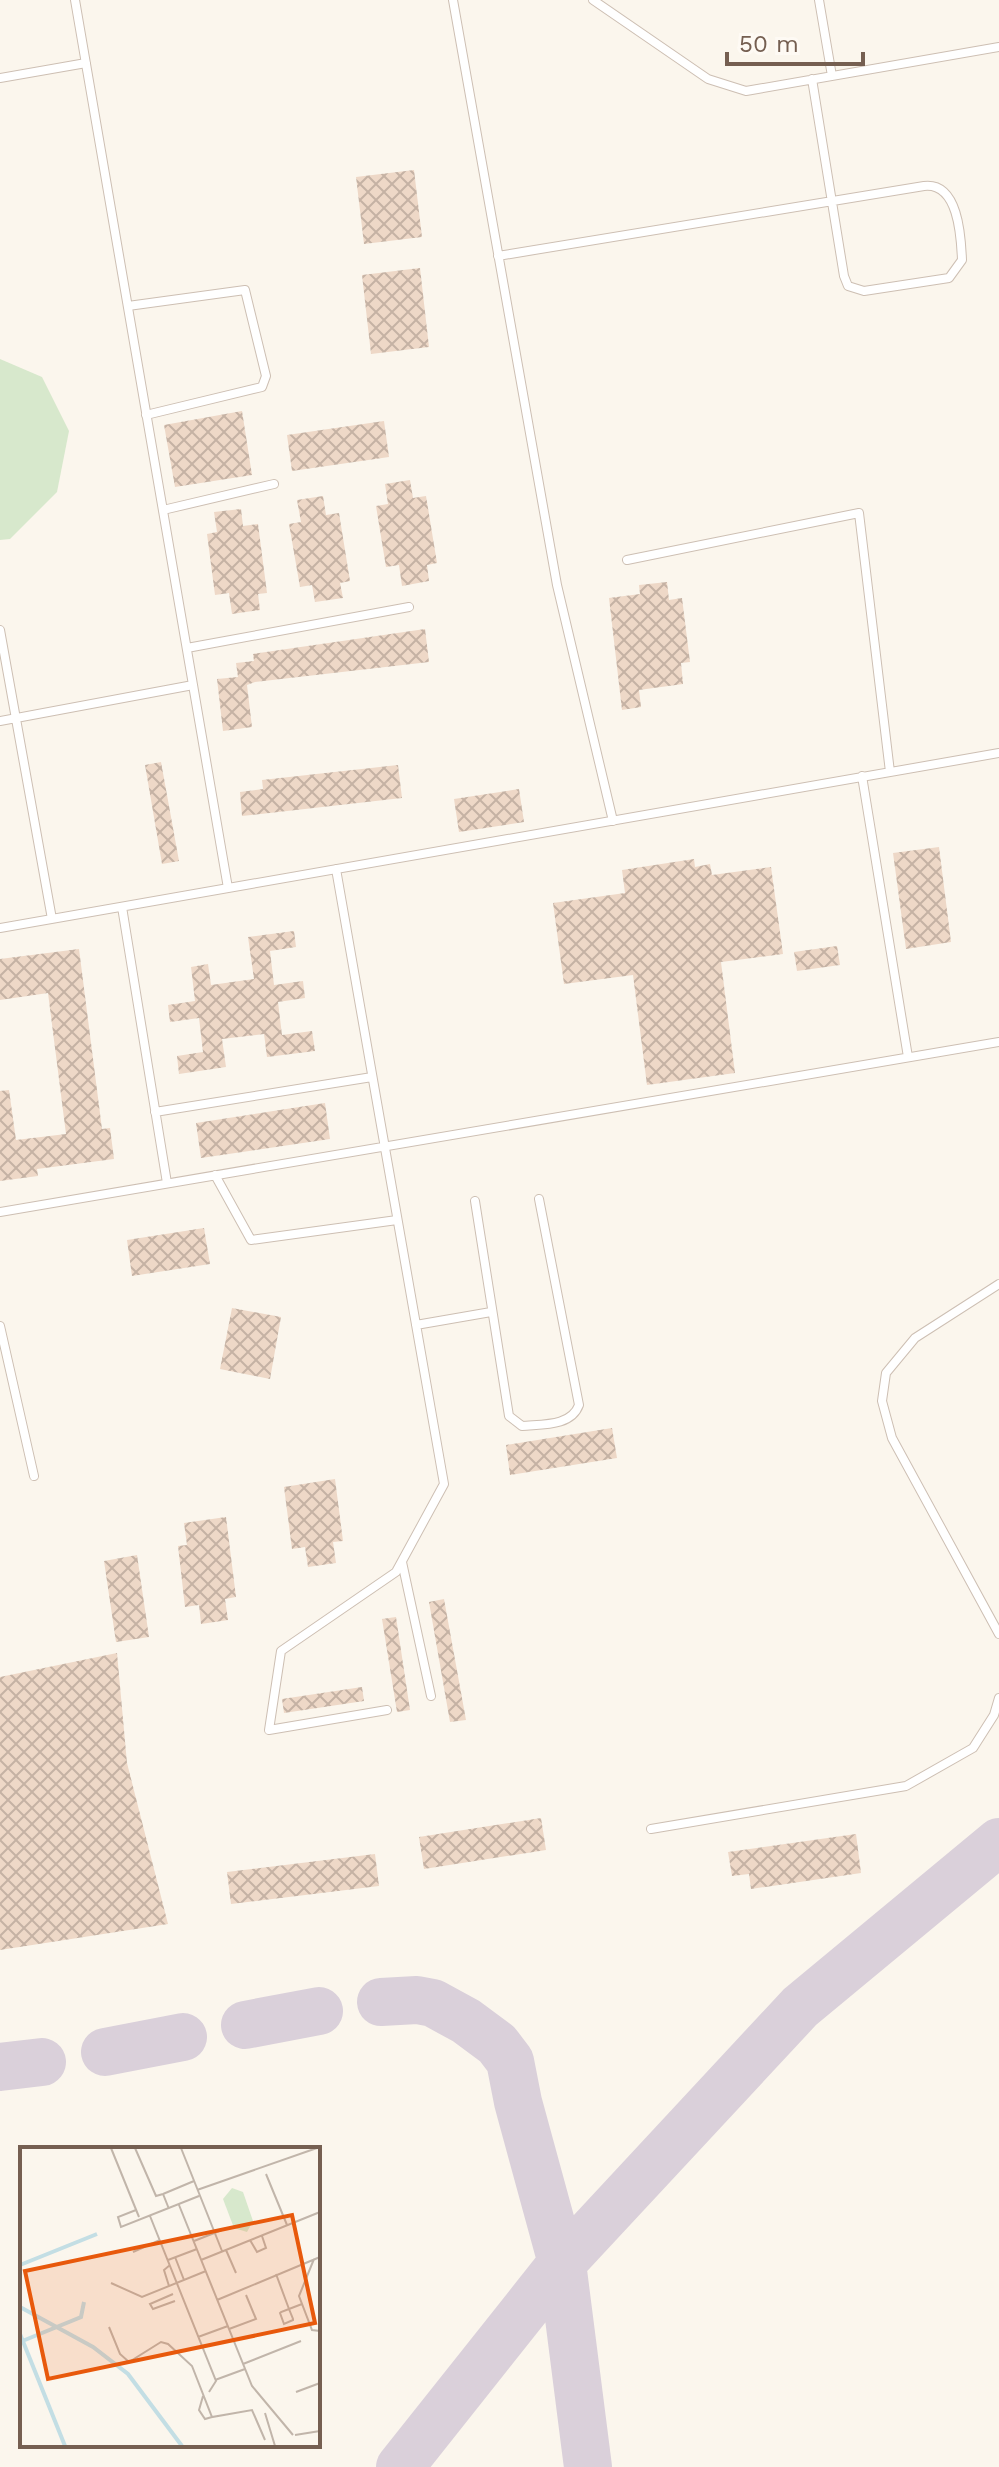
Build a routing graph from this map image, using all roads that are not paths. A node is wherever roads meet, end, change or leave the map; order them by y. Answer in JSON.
{"nodes":[{"id":1,"x":75,"y":0,"type":"edge"},
{"id":2,"x":453,"y":0,"type":"edge"},
{"id":3,"x":593,"y":0,"type":"edge"},
{"id":4,"x":819,"y":0,"type":"edge"},
{"id":5,"x":999,"y":47,"type":"edge"},
{"id":6,"x":86,"y":63,"type":"junction"},
{"id":7,"x":832,"y":76,"type":"junction"},
{"id":8,"x":0,"y":78,"type":"edge"},
{"id":9,"x":812,"y":79,"type":"junction"},
{"id":10,"x":832,"y":201,"type":"junction"},
{"id":11,"x":498,"y":256,"type":"junction"},
{"id":12,"x":128,"y":306,"type":"junction"},
{"id":13,"x":146,"y":415,"type":"junction"},
{"id":14,"x":274,"y":484,"type":"dead end"},
{"id":15,"x":163,"y":510,"type":"junction"},
{"id":16,"x":627,"y":560,"type":"dead end"},
{"id":17,"x":409,"y":607,"type":"dead end"},
{"id":18,"x":0,"y":630,"type":"edge"},
{"id":19,"x":187,"y":648,"type":"junction"},
{"id":20,"x":193,"y":685,"type":"junction"},
{"id":21,"x":17,"y":718,"type":"junction"},
{"id":22,"x":0,"y":721,"type":"edge"},
{"id":23,"x":999,"y":753,"type":"edge"},
{"id":24,"x":890,"y":772,"type":"junction"},
{"id":25,"x":862,"y":776,"type":"junction"},
{"id":26,"x":613,"y":821,"type":"junction"},
{"id":27,"x":336,"y":869,"type":"junction"},
{"id":28,"x":228,"y":888,"type":"junction"},
{"id":29,"x":122,"y":907,"type":"junction"},
{"id":30,"x":52,"y":919,"type":"junction"},
{"id":31,"x":0,"y":928,"type":"edge"},
{"id":32,"x":999,"y":1042,"type":"edge"},
{"id":33,"x":908,"y":1057,"type":"junction"},
{"id":34,"x":372,"y":1077,"type":"junction"},
{"id":35,"x":155,"y":1112,"type":"junction"},
{"id":36,"x":384,"y":1146,"type":"junction"},
{"id":37,"x":215,"y":1175,"type":"junction"},
{"id":38,"x":167,"y":1183,"type":"junction"},
{"id":39,"x":539,"y":1199,"type":"dead end"},
{"id":40,"x":475,"y":1201,"type":"dead end"},
{"id":41,"x":0,"y":1212,"type":"edge"},
{"id":42,"x":397,"y":1220,"type":"junction"},
{"id":43,"x":999,"y":1284,"type":"edge"},
{"id":44,"x":491,"y":1312,"type":"junction"},
{"id":45,"x":416,"y":1325,"type":"junction"},
{"id":46,"x":0,"y":1326,"type":"edge"},
{"id":47,"x":34,"y":1476,"type":"dead end"},
{"id":48,"x":402,"y":1562,"type":"junction"},
{"id":49,"x":999,"y":1634,"type":"edge"},
{"id":50,"x":431,"y":1696,"type":"dead end"},
{"id":51,"x":999,"y":1698,"type":"edge"},
{"id":52,"x":387,"y":1710,"type":"dead end"},
{"id":53,"x":651,"y":1829,"type":"dead end"}],
"edges":[{"from":1,"to":6,"type":"lane"},
{"from":2,"to":11,"type":"lane"},
{"from":3,"to":9,"type":"lane"},
{"from":4,"to":7,"type":"lane"},
{"from":5,"to":7,"type":"lane"},
{"from":6,"to":8,"type":"lane"},
{"from":6,"to":12,"type":"lane"},
{"from":7,"to":9,"type":"lane"},
{"from":9,"to":10,"type":"lane"},
{"from":10,"to":10,"type":"lane"},
{"from":10,"to":11,"type":"lane"},
{"from":11,"to":26,"type":"lane"},
{"from":12,"to":13,"type":"lane"},
{"from":12,"to":13,"type":"lane"},
{"from":13,"to":15,"type":"lane"},
{"from":14,"to":15,"type":"lane"},
{"from":15,"to":19,"type":"lane"},
{"from":16,"to":24,"type":"lane"},
{"from":17,"to":19,"type":"lane"},
{"from":18,"to":21,"type":"lane"},
{"from":19,"to":20,"type":"lane"},
{"from":20,"to":21,"type":"lane"},
{"from":20,"to":28,"type":"lane"},
{"from":21,"to":22,"type":"lane"},
{"from":21,"to":30,"type":"lane"},
{"from":23,"to":24,"type":"lane"},
{"from":24,"to":25,"type":"lane"},
{"from":25,"to":26,"type":"lane"},
{"from":25,"to":33,"type":"lane"},
{"from":26,"to":27,"type":"lane"},
{"from":27,"to":28,"type":"lane"},
{"from":27,"to":34,"type":"lane"},
{"from":28,"to":29,"type":"lane"},
{"from":29,"to":30,"type":"lane"},
{"from":29,"to":35,"type":"lane"},
{"from":30,"to":31,"type":"lane"},
{"from":32,"to":33,"type":"lane"},
{"from":33,"to":36,"type":"lane"},
{"from":34,"to":35,"type":"lane"},
{"from":34,"to":36,"type":"lane"},
{"from":35,"to":38,"type":"lane"},
{"from":36,"to":37,"type":"lane"},
{"from":36,"to":42,"type":"lane"},
{"from":37,"to":38,"type":"lane"},
{"from":37,"to":42,"type":"lane"},
{"from":38,"to":41,"type":"lane"},
{"from":39,"to":44,"type":"lane"},
{"from":40,"to":44,"type":"lane"},
{"from":42,"to":45,"type":"lane"},
{"from":43,"to":49,"type":"lane"},
{"from":44,"to":45,"type":"lane"},
{"from":45,"to":48,"type":"lane"},
{"from":46,"to":47,"type":"lane"},
{"from":48,"to":50,"type":"lane"},
{"from":48,"to":52,"type":"lane"},
{"from":51,"to":53,"type":"lane"}]}
